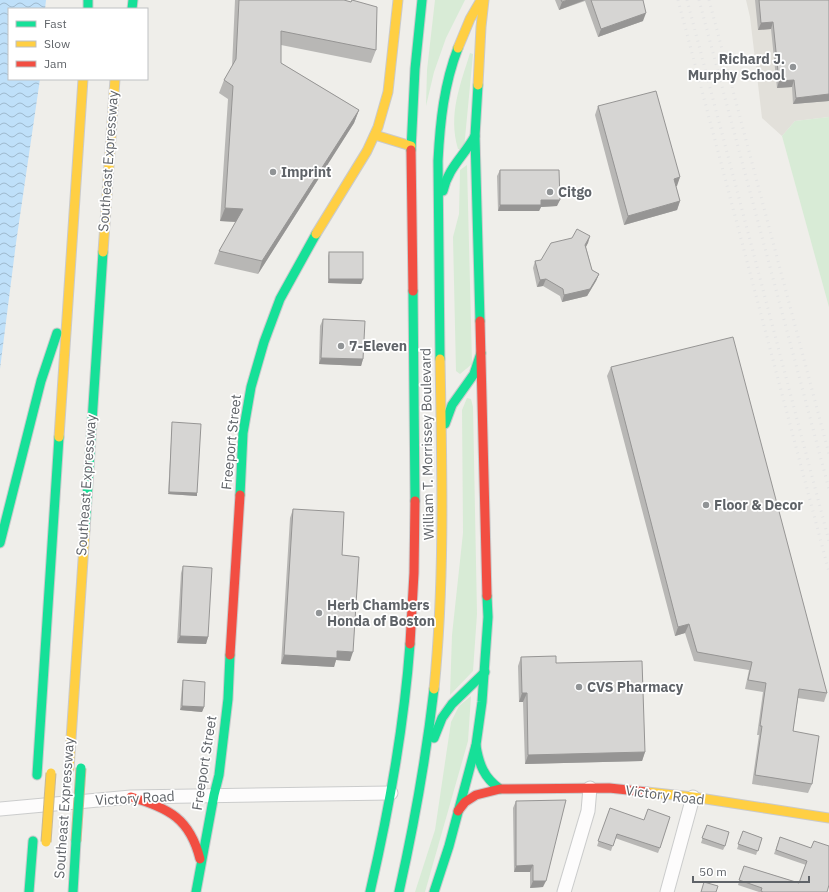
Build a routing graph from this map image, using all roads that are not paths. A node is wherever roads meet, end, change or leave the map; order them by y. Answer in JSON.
{"nodes":[{"id":1,"x":398,"y":0,"type":"edge"},
{"id":2,"x":422,"y":0,"type":"edge"},
{"id":3,"x":481,"y":0,"type":"edge"},
{"id":4,"x":484,"y":0,"type":"edge"},
{"id":5,"x":83,"y":80,"type":"edge"},
{"id":6,"x":115,"y":80,"type":"edge"},
{"id":7,"x":375,"y":135,"type":"junction"},
{"id":8,"x":475,"y":136,"type":"junction"},
{"id":9,"x":411,"y":146,"type":"junction"},
{"id":10,"x":439,"y":218,"type":"junction"},
{"id":11,"x":67,"y":304,"type":"junction"},
{"id":12,"x":481,"y":353,"type":"junction"},
{"id":13,"x":442,"y":443,"type":"junction"},
{"id":14,"x":0,"y":543,"type":"edge"},
{"id":15,"x":485,"y":672,"type":"junction"},
{"id":16,"x":476,"y":745,"type":"junction"},
{"id":17,"x":81,"y":764,"type":"dead end"},
{"id":18,"x":52,"y":769,"type":"dead end"},
{"id":19,"x":68,"y":772,"type":"dead end"},
{"id":20,"x":37,"y":779,"type":"dead end"},
{"id":21,"x":421,"y":781,"type":"junction"},
{"id":22,"x":590,"y":788,"type":"junction"},
{"id":23,"x":500,"y":789,"type":"junction"},
{"id":24,"x":67,"y":790,"type":"dead end"},
{"id":25,"x":391,"y":793,"type":"junction"},
{"id":26,"x":214,"y":795,"type":"junction"},
{"id":27,"x":36,"y":797,"type":"dead end"},
{"id":28,"x":131,"y":797,"type":"junction"},
{"id":29,"x":693,"y":798,"type":"junction"},
{"id":30,"x":0,"y":809,"type":"edge"},
{"id":31,"x":35,"y":812,"type":"dead end"},
{"id":32,"x":66,"y":812,"type":"dead end"},
{"id":33,"x":457,"y":812,"type":"junction"},
{"id":34,"x":829,"y":818,"type":"edge"},
{"id":35,"x":33,"y":837,"type":"dead end"},
{"id":36,"x":46,"y":845,"type":"dead end"},
{"id":37,"x":201,"y":864,"type":"junction"},
{"id":38,"x":29,"y":892,"type":"edge"},
{"id":39,"x":73,"y":892,"type":"edge"},
{"id":40,"x":196,"y":892,"type":"edge"},
{"id":41,"x":370,"y":892,"type":"edge"},
{"id":42,"x":399,"y":892,"type":"edge"},
{"id":43,"x":434,"y":892,"type":"edge"},
{"id":44,"x":564,"y":892,"type":"edge"},
{"id":45,"x":666,"y":892,"type":"edge"}],
"edges":[{"from":1,"to":7,"type":"main road","name":"Freeport Street"},
{"from":2,"to":9,"type":"main road","name":"William T. Morrissey Boulevard"},
{"from":3,"to":10,"type":"main road","name":"William T. Morrissey Boulevard"},
{"from":4,"to":8,"type":"main road"},
{"from":5,"to":11,"type":"main road","name":"Southeast Expressway"},
{"from":6,"to":19,"type":"main road"},
{"from":7,"to":9,"type":"main road"},
{"from":7,"to":26,"type":"main road","name":"Freeport Street"},
{"from":8,"to":10,"type":"main road"},
{"from":8,"to":12,"type":"main road"},
{"from":9,"to":25,"type":"main road","name":"William T. Morrissey Boulevard"},
{"from":10,"to":13,"type":"main road","name":"William T. Morrissey Boulevard"},
{"from":11,"to":14,"type":"main road"},
{"from":11,"to":20,"type":"main road","name":"Southeast Expressway"},
{"from":12,"to":13,"type":"main road"},
{"from":12,"to":15,"type":"main road"},
{"from":13,"to":21,"type":"main road","name":"William T. Morrissey Boulevard"},
{"from":15,"to":16,"type":"main road"},
{"from":15,"to":21,"type":"main road"},
{"from":16,"to":23,"type":"main road"},
{"from":16,"to":33,"type":"main road"},
{"from":17,"to":39,"type":"main road","name":"Southeast Expressway","bridge":true},
{"from":18,"to":36,"type":"main road","bridge":true},
{"from":21,"to":42,"type":"main road","name":"William T. Morrissey Boulevard"},
{"from":22,"to":23,"type":"main road","name":"Victory Road"},
{"from":22,"to":29,"type":"main road","name":"Victory Road"},
{"from":22,"to":44,"type":"street"},
{"from":23,"to":33,"type":"main road","name":"Victory Road"},
{"from":24,"to":32,"type":"main road"},
{"from":25,"to":26,"type":"street","name":"Victory Road"},
{"from":25,"to":41,"type":"main road","name":"William T. Morrissey Boulevard"},
{"from":26,"to":28,"type":"street","name":"Victory Road"},
{"from":26,"to":37,"type":"main road","name":"Freeport Street"},
{"from":27,"to":31,"type":"main road","name":"Southeast Expressway"},
{"from":28,"to":30,"type":"street","name":"Victory Road"},
{"from":28,"to":37,"type":"main road"},
{"from":29,"to":34,"type":"main road","name":"Victory Road"},
{"from":29,"to":45,"type":"street"},
{"from":33,"to":43,"type":"main road"},
{"from":35,"to":38,"type":"main road","name":"Southeast Expressway"},
{"from":37,"to":40,"type":"main road","name":"Freeport Street"}]}
